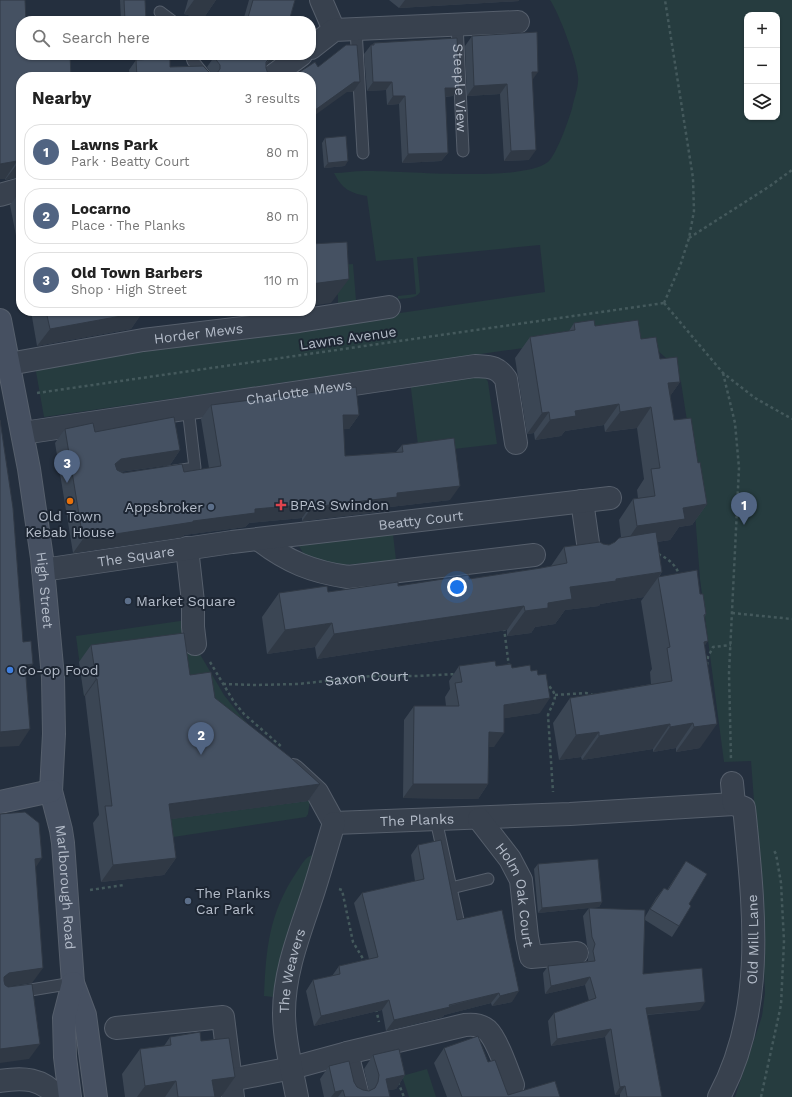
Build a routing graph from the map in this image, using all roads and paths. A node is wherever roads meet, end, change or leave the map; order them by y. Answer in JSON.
{"nodes":[{"id":1,"x":321,"y":0,"type":"edge"},
{"id":2,"x":665,"y":0,"type":"edge"},
{"id":3,"x":160,"y":12,"type":"dead end"},
{"id":4,"x":165,"y":16,"type":"edge"},
{"id":5,"x":518,"y":22,"type":"dead end"},
{"id":6,"x":457,"y":24,"type":"junction"},
{"id":7,"x":356,"y":29,"type":"junction"},
{"id":8,"x":334,"y":30,"type":"junction"},
{"id":9,"x":316,"y":44,"type":"edge"},
{"id":10,"x":192,"y":60,"type":"edge"},
{"id":11,"x":294,"y":60,"type":"edge"},
{"id":12,"x":202,"y":72,"type":"edge"},
{"id":13,"x":277,"y":72,"type":"edge"},
{"id":14,"x":463,"y":151,"type":"dead end"},
{"id":15,"x":363,"y":153,"type":"dead end"},
{"id":16,"x":792,"y":170,"type":"edge"},
{"id":17,"x":16,"y":190,"type":"edge"},
{"id":18,"x":0,"y":195,"type":"edge"},
{"id":19,"x":689,"y":238,"type":"junction"},
{"id":20,"x":664,"y":303,"type":"junction"},
{"id":21,"x":389,"y":307,"type":"dead end"},
{"id":22,"x":0,"y":320,"type":"edge"},
{"id":23,"x":9,"y":364,"type":"junction"},
{"id":24,"x":724,"y":373,"type":"junction"},
{"id":25,"x":35,"y":393,"type":"dead end"},
{"id":26,"x":188,"y":408,"type":"junction"},
{"id":27,"x":792,"y":419,"type":"edge"},
{"id":28,"x":23,"y":434,"type":"junction"},
{"id":29,"x":516,"y":443,"type":"dead end"},
{"id":30,"x":157,"y":474,"type":"edge"},
{"id":31,"x":610,"y":498,"type":"dead end"},
{"id":32,"x":582,"y":502,"type":"junction"},
{"id":33,"x":258,"y":539,"type":"junction"},
{"id":34,"x":187,"y":548,"type":"junction"},
{"id":35,"x":654,"y":553,"type":"edge"},
{"id":36,"x":534,"y":555,"type":"dead end"},
{"id":37,"x":590,"y":557,"type":"edge"},
{"id":38,"x":43,"y":570,"type":"junction"},
{"id":39,"x":683,"y":582,"type":"edge"},
{"id":40,"x":732,"y":613,"type":"junction"},
{"id":41,"x":792,"y":619,"type":"edge"},
{"id":42,"x":504,"y":627,"type":"edge"},
{"id":43,"x":731,"y":645,"type":"junction"},
{"id":44,"x":201,"y":651,"type":"joint"},
{"id":45,"x":707,"y":666,"type":"edge"},
{"id":46,"x":510,"y":671,"type":"edge"},
{"id":47,"x":464,"y":673,"type":"edge"},
{"id":48,"x":542,"y":679,"type":"edge"},
{"id":49,"x":223,"y":684,"type":"junction"},
{"id":50,"x":555,"y":695,"type":"junction"},
{"id":51,"x":599,"y":696,"type":"edge"},
{"id":52,"x":280,"y":759,"type":"joint"},
{"id":53,"x":51,"y":791,"type":"junction"},
{"id":54,"x":554,"y":793,"type":"dead end"},
{"id":55,"x":733,"y":793,"type":"junction"},
{"id":56,"x":0,"y":802,"type":"edge"},
{"id":57,"x":479,"y":819,"type":"junction"},
{"id":58,"x":436,"y":820,"type":"junction"},
{"id":59,"x":334,"y":824,"type":"junction"},
{"id":60,"x":318,"y":876,"type":"junction"},
{"id":61,"x":488,"y":879,"type":"dead end"},
{"id":62,"x":124,"y":885,"type":"edge"},
{"id":63,"x":451,"y":888,"type":"junction"},
{"id":64,"x":90,"y":890,"type":"dead end"},
{"id":65,"x":458,"y":920,"type":"edge"},
{"id":66,"x":577,"y":953,"type":"dead end"},
{"id":67,"x":366,"y":964,"type":"edge"},
{"id":68,"x":73,"y":984,"type":"junction"},
{"id":69,"x":0,"y":995,"type":"edge"},
{"id":70,"x":376,"y":1008,"type":"edge"},
{"id":71,"x":116,"y":1028,"type":"dead end"},
{"id":72,"x":384,"y":1044,"type":"junction"},
{"id":73,"x":347,"y":1053,"type":"junction"},
{"id":74,"x":292,"y":1068,"type":"junction"},
{"id":75,"x":397,"y":1077,"type":"edge"},
{"id":76,"x":0,"y":1081,"type":"edge"},
{"id":77,"x":512,"y":1085,"type":"dead end"},
{"id":78,"x":232,"y":1088,"type":"edge"},
{"id":79,"x":357,"y":1092,"type":"edge"},
{"id":80,"x":58,"y":1097,"type":"edge"},
{"id":81,"x":70,"y":1097,"type":"edge"},
{"id":82,"x":96,"y":1097,"type":"edge"},
{"id":83,"x":297,"y":1097,"type":"edge"},
{"id":84,"x":404,"y":1097,"type":"edge"},
{"id":85,"x":719,"y":1097,"type":"edge"}],
"edges":[{"from":1,"to":8,"type":"street"},
{"from":2,"to":19,"type":"path"},
{"from":3,"to":4,"type":"lane"},
{"from":5,"to":6,"type":"street","name":"Steeple View"},
{"from":6,"to":7,"type":"street","name":"Steeple View"},
{"from":6,"to":14,"type":"lane","name":"Steeple View"},
{"from":7,"to":8,"type":"street","name":"Steeple View"},
{"from":7,"to":15,"type":"lane"},
{"from":8,"to":9,"type":"street"},
{"from":10,"to":12,"type":"lane"},
{"from":11,"to":13,"type":"street"},
{"from":16,"to":19,"type":"path"},
{"from":17,"to":18,"type":"street"},
{"from":19,"to":20,"type":"path"},
{"from":20,"to":24,"type":"path"},
{"from":20,"to":25,"type":"path","name":"Lawns Avenue"},
{"from":21,"to":23,"type":"street","name":"Horder Mews"},
{"from":22,"to":23,"type":"main road","name":"High Street"},
{"from":23,"to":28,"type":"main road","name":"High Street"},
{"from":24,"to":27,"type":"path"},
{"from":24,"to":40,"type":"path"},
{"from":26,"to":28,"type":"street","name":"Charlotte Mews"},
{"from":26,"to":29,"type":"street","name":"Charlotte Mews"},
{"from":26,"to":30,"type":"lane"},
{"from":28,"to":38,"type":"main road","name":"High Street"},
{"from":31,"to":32,"type":"street","name":"Beatty Court"},
{"from":32,"to":33,"type":"street","name":"Beatty Court"},
{"from":32,"to":37,"type":"street"},
{"from":33,"to":34,"type":"street","name":"Beatty Court"},
{"from":33,"to":36,"type":"street"},
{"from":34,"to":38,"type":"street","name":"The Square"},
{"from":34,"to":44,"type":"street","name":"The Square"},
{"from":35,"to":39,"type":"path"},
{"from":38,"to":53,"type":"main road","name":"High Street"},
{"from":40,"to":41,"type":"path"},
{"from":40,"to":43,"type":"path"},
{"from":42,"to":46,"type":"path"},
{"from":43,"to":45,"type":"path"},
{"from":43,"to":55,"type":"path"},
{"from":44,"to":49,"type":"path"},
{"from":47,"to":49,"type":"path","name":"Saxon Court"},
{"from":48,"to":50,"type":"path"},
{"from":49,"to":52,"type":"path"},
{"from":50,"to":51,"type":"path"},
{"from":50,"to":54,"type":"path"},
{"from":52,"to":59,"type":"street"},
{"from":53,"to":56,"type":"main road"},
{"from":53,"to":68,"type":"main road","name":"Marlborough Road"},
{"from":55,"to":57,"type":"street","name":"The Planks"},
{"from":55,"to":85,"type":"street","name":"Old Mill Lane"},
{"from":57,"to":58,"type":"street","name":"The Planks"},
{"from":57,"to":66,"type":"street","name":"Holm Oak Court"},
{"from":58,"to":59,"type":"street","name":"The Planks"},
{"from":58,"to":63,"type":"lane"},
{"from":59,"to":60,"type":"street","name":"The Weavers"},
{"from":60,"to":67,"type":"path"},
{"from":60,"to":74,"type":"street","name":"The Weavers"},
{"from":61,"to":63,"type":"lane"},
{"from":62,"to":64,"type":"path"},
{"from":63,"to":65,"type":"lane"},
{"from":68,"to":69,"type":"lane"},
{"from":68,"to":81,"type":"main road","name":"Marlborough Road"},
{"from":68,"to":82,"type":"main road","name":"Marlborough Road"},
{"from":70,"to":72,"type":"path"},
{"from":71,"to":78,"type":"street"},
{"from":72,"to":73,"type":"street"},
{"from":72,"to":77,"type":"street"},
{"from":73,"to":74,"type":"street"},
{"from":73,"to":79,"type":"street"},
{"from":74,"to":78,"type":"street"},
{"from":74,"to":83,"type":"street","name":"The Weavers"},
{"from":75,"to":84,"type":"path"},
{"from":76,"to":80,"type":"street"}]}
